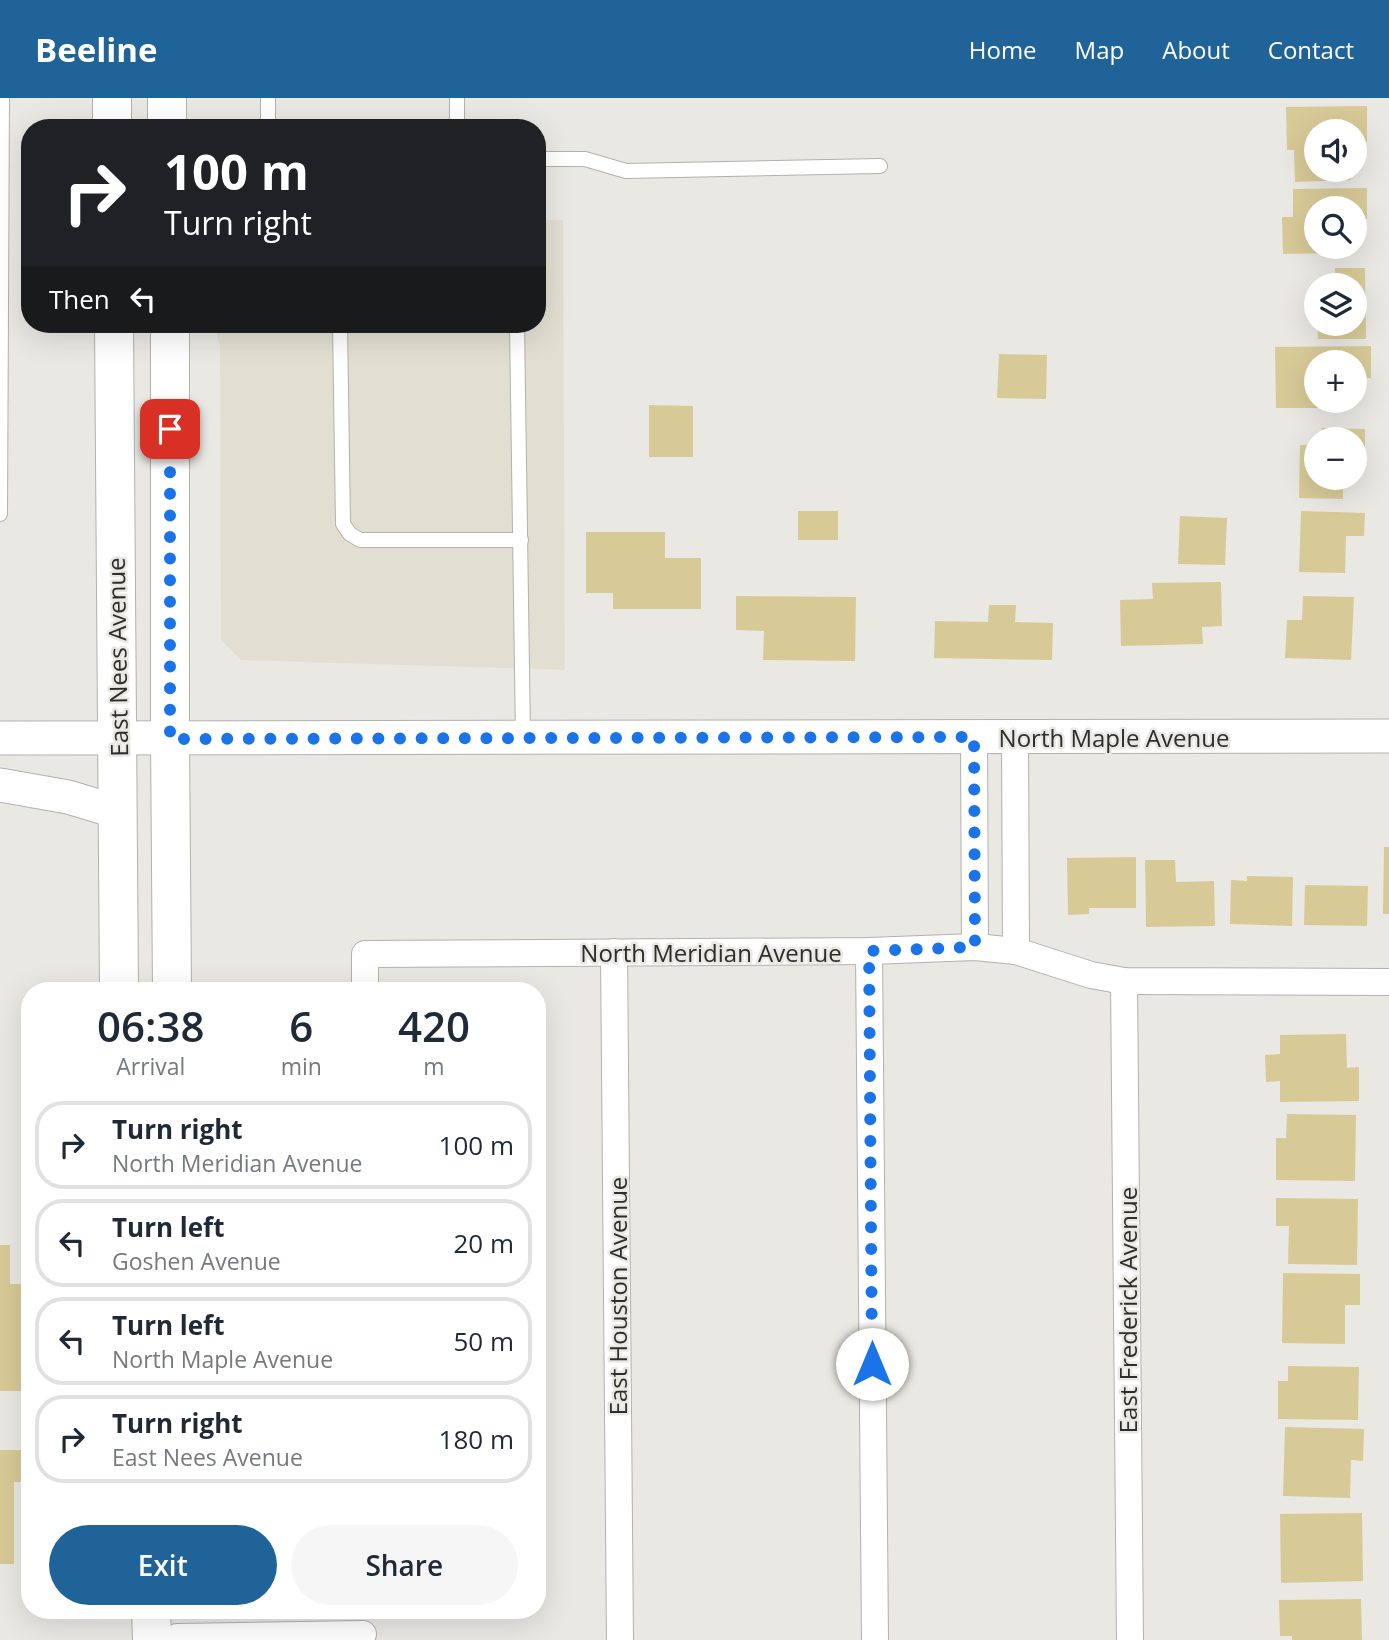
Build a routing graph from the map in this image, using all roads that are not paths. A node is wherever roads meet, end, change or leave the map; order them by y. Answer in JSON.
{"nodes":[{"id":1,"x":2,"y":98,"type":"edge"},
{"id":2,"x":112,"y":98,"type":"edge"},
{"id":3,"x":167,"y":98,"type":"edge"},
{"id":4,"x":268,"y":98,"type":"edge"},
{"id":5,"x":457,"y":98,"type":"edge"},
{"id":6,"x":112,"y":119,"type":"edge"},
{"id":7,"x":167,"y":119,"type":"edge"},
{"id":8,"x":268,"y":119,"type":"edge"},
{"id":9,"x":457,"y":119,"type":"edge"},
{"id":10,"x":546,"y":159,"type":"edge"},
{"id":11,"x":880,"y":166,"type":"dead end"},
{"id":12,"x":114,"y":333,"type":"edge"},
{"id":13,"x":170,"y":333,"type":"edge"},
{"id":14,"x":340,"y":333,"type":"edge"},
{"id":15,"x":517,"y":333,"type":"edge"},
{"id":16,"x":0,"y":514,"type":"edge"},
{"id":17,"x":520,"y":540,"type":"junction"},
{"id":18,"x":1389,"y":736,"type":"edge"},
{"id":19,"x":974,"y":737,"type":"junction"},
{"id":20,"x":1015,"y":737,"type":"junction"},
{"id":21,"x":0,"y":738,"type":"edge"},
{"id":22,"x":117,"y":738,"type":"junction"},
{"id":23,"x":523,"y":738,"type":"junction"},
{"id":24,"x":170,"y":739,"type":"junction"},
{"id":25,"x":0,"y":785,"type":"edge"},
{"id":26,"x":118,"y":812,"type":"junction"},
{"id":27,"x":975,"y":947,"type":"junction"},
{"id":28,"x":869,"y":951,"type":"junction"},
{"id":29,"x":1016,"y":951,"type":"junction"},
{"id":30,"x":614,"y":953,"type":"junction"},
{"id":31,"x":1124,"y":981,"type":"junction"},
{"id":32,"x":119,"y":982,"type":"edge"},
{"id":33,"x":172,"y":982,"type":"edge"},
{"id":34,"x":365,"y":982,"type":"edge"},
{"id":35,"x":1389,"y":982,"type":"edge"},
{"id":36,"x":124,"y":1619,"type":"edge"},
{"id":37,"x":159,"y":1619,"type":"edge"},
{"id":38,"x":363,"y":1628,"type":"edge"},
{"id":39,"x":171,"y":1632,"type":"edge"},
{"id":40,"x":125,"y":1640,"type":"edge"},
{"id":41,"x":620,"y":1640,"type":"edge"},
{"id":42,"x":875,"y":1640,"type":"edge"},
{"id":43,"x":1130,"y":1640,"type":"edge"}],
"edges":[{"from":1,"to":16,"type":"lane"},
{"from":2,"to":6,"type":"main road"},
{"from":3,"to":7,"type":"main road"},
{"from":4,"to":8,"type":"lane"},
{"from":5,"to":9,"type":"lane"},
{"from":10,"to":11,"type":"lane"},
{"from":12,"to":22,"type":"main road","name":"East Nees Avenue"},
{"from":13,"to":24,"type":"main road"},
{"from":14,"to":17,"type":"lane"},
{"from":15,"to":17,"type":"lane"},
{"from":17,"to":23,"type":"lane"},
{"from":18,"to":20,"type":"street","name":"North Maple Avenue"},
{"from":19,"to":20,"type":"street","name":"North Maple Avenue"},
{"from":19,"to":23,"type":"street","name":"North Maple Avenue"},
{"from":19,"to":27,"type":"street"},
{"from":20,"to":29,"type":"street"},
{"from":21,"to":22,"type":"street","name":"North Maple Avenue"},
{"from":22,"to":24,"type":"street","name":"North Maple Avenue"},
{"from":22,"to":26,"type":"main road","name":"East Nees Avenue"},
{"from":23,"to":24,"type":"street","name":"North Maple Avenue"},
{"from":24,"to":33,"type":"main road"},
{"from":25,"to":26,"type":"street"},
{"from":26,"to":32,"type":"main road","name":"East Nees Avenue"},
{"from":27,"to":28,"type":"street","name":"North Meridian Avenue"},
{"from":27,"to":29,"type":"street","name":"North Meridian Avenue"},
{"from":28,"to":30,"type":"street","name":"North Meridian Avenue"},
{"from":28,"to":42,"type":"street"},
{"from":29,"to":31,"type":"street","name":"North Meridian Avenue"},
{"from":30,"to":34,"type":"street","name":"North Meridian Avenue"},
{"from":30,"to":41,"type":"street","name":"East Houston Avenue"},
{"from":31,"to":35,"type":"street","name":"North Meridian Avenue"},
{"from":31,"to":43,"type":"street","name":"East Frederick Avenue"},
{"from":36,"to":40,"type":"main road"},
{"from":37,"to":39,"type":"main road"},
{"from":38,"to":39,"type":"street"}]}
